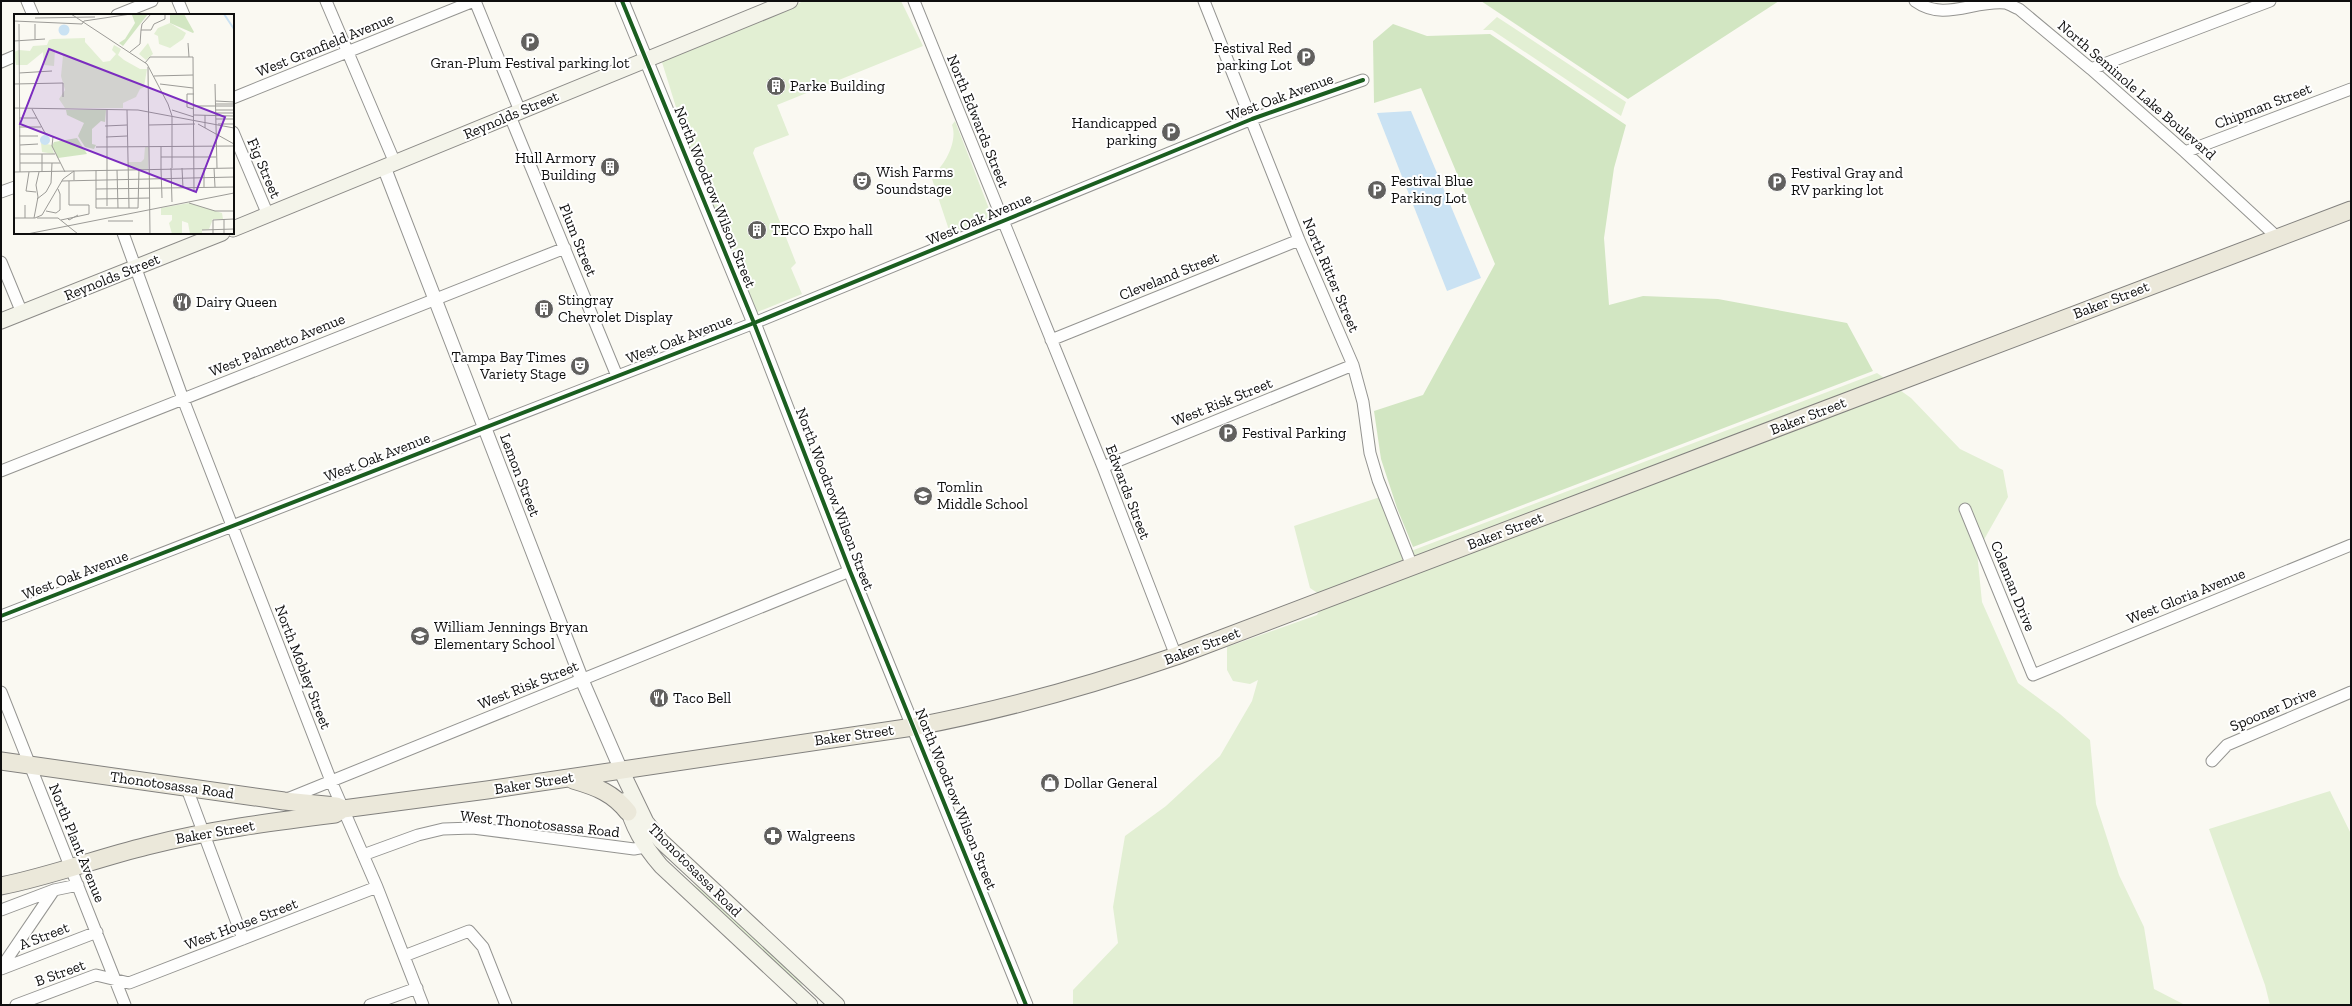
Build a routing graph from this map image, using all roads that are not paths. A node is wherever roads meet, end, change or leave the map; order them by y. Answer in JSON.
{"nodes":[{"id":1,"x":27,"y":1,"type":"edge"},
{"id":2,"x":152,"y":1,"type":"edge"},
{"id":3,"x":178,"y":1,"type":"edge"},
{"id":4,"x":326,"y":1,"type":"edge"},
{"id":5,"x":474,"y":1,"type":"edge"},
{"id":6,"x":622,"y":1,"type":"edge"},
{"id":7,"x":790,"y":1,"type":"edge"},
{"id":8,"x":914,"y":1,"type":"edge"},
{"id":9,"x":1204,"y":1,"type":"edge"},
{"id":10,"x":1915,"y":1,"type":"edge"},
{"id":11,"x":2270,"y":1,"type":"edge"},
{"id":12,"x":769,"y":5,"type":"edge"},
{"id":13,"x":33,"y":14,"type":"edge"},
{"id":14,"x":120,"y":14,"type":"edge"},
{"id":15,"x":184,"y":14,"type":"edge"},
{"id":16,"x":347,"y":52,"type":"junction"},
{"id":17,"x":14,"y":56,"type":"edge"},
{"id":18,"x":646,"y":59,"type":"junction"},
{"id":19,"x":1,"y":62,"type":"edge"},
{"id":20,"x":2091,"y":69,"type":"junction"},
{"id":21,"x":1363,"y":80,"type":"dead end"},
{"id":22,"x":2351,"y":89,"type":"edge"},
{"id":23,"x":234,"y":98,"type":"edge"},
{"id":24,"x":515,"y":113,"type":"junction"},
{"id":25,"x":1252,"y":119,"type":"junction"},
{"id":26,"x":234,"y":134,"type":"edge"},
{"id":27,"x":2185,"y":152,"type":"junction"},
{"id":28,"x":389,"y":165,"type":"junction"},
{"id":29,"x":14,"y":187,"type":"edge"},
{"id":30,"x":1,"y":192,"type":"edge"},
{"id":31,"x":2351,"y":210,"type":"edge"},
{"id":32,"x":268,"y":214,"type":"junction"},
{"id":33,"x":1002,"y":222,"type":"junction"},
{"id":34,"x":234,"y":229,"type":"edge"},
{"id":35,"x":123,"y":234,"type":"edge"},
{"id":36,"x":220,"y":234,"type":"edge"},
{"id":37,"x":2277,"y":237,"type":"junction"},
{"id":38,"x":1299,"y":240,"type":"junction"},
{"id":39,"x":565,"y":248,"type":"junction"},
{"id":40,"x":1,"y":262,"type":"edge"},
{"id":41,"x":137,"y":268,"type":"junction"},
{"id":42,"x":434,"y":299,"type":"junction"},
{"id":43,"x":22,"y":313,"type":"junction"},
{"id":44,"x":1,"y":321,"type":"edge"},
{"id":45,"x":754,"y":323,"type":"junction"},
{"id":46,"x":1051,"y":340,"type":"junction"},
{"id":47,"x":1353,"y":365,"type":"junction"},
{"id":48,"x":617,"y":376,"type":"junction"},
{"id":49,"x":183,"y":399,"type":"junction"},
{"id":50,"x":484,"y":428,"type":"junction"},
{"id":51,"x":1103,"y":467,"type":"junction"},
{"id":52,"x":1,"y":471,"type":"edge"},
{"id":53,"x":1965,"y":509,"type":"dead end"},
{"id":54,"x":233,"y":526,"type":"junction"},
{"id":55,"x":2351,"y":545,"type":"edge"},
{"id":56,"x":1412,"y":566,"type":"junction"},
{"id":57,"x":850,"y":571,"type":"junction"},
{"id":58,"x":1,"y":616,"type":"edge"},
{"id":59,"x":1176,"y":656,"type":"junction"},
{"id":60,"x":2033,"y":675,"type":"joint"},
{"id":61,"x":582,"y":680,"type":"junction"},
{"id":62,"x":1,"y":692,"type":"edge"},
{"id":63,"x":2351,"y":692,"type":"edge"},
{"id":64,"x":913,"y":727,"type":"junction"},
{"id":65,"x":1,"y":761,"type":"edge"},
{"id":66,"x":2212,"y":761,"type":"dead end"},
{"id":67,"x":30,"y":764,"type":"junction"},
{"id":68,"x":621,"y":770,"type":"junction"},
{"id":69,"x":567,"y":778,"type":"junction"},
{"id":70,"x":331,"y":781,"type":"junction"},
{"id":71,"x":186,"y":786,"type":"junction"},
{"id":72,"x":284,"y":801,"type":"junction"},
{"id":73,"x":343,"y":809,"type":"junction"},
{"id":74,"x":628,"y":812,"type":"junction"},
{"id":75,"x":646,"y":822,"type":"junction"},
{"id":76,"x":202,"y":833,"type":"junction"},
{"id":77,"x":645,"y":846,"type":"junction"},
{"id":78,"x":363,"y":855,"type":"junction"},
{"id":79,"x":680,"y":859,"type":"junction"},
{"id":80,"x":70,"y":868,"type":"junction"},
{"id":81,"x":78,"y":885,"type":"junction"},
{"id":82,"x":1,"y":886,"type":"edge"},
{"id":83,"x":377,"y":888,"type":"junction"},
{"id":84,"x":54,"y":890,"type":"junction"},
{"id":85,"x":1,"y":910,"type":"edge"},
{"id":86,"x":97,"y":932,"type":"junction"},
{"id":87,"x":243,"y":939,"type":"junction"},
{"id":88,"x":404,"y":956,"type":"junction"},
{"id":89,"x":1,"y":968,"type":"edge"},
{"id":90,"x":115,"y":978,"type":"junction"},
{"id":91,"x":417,"y":988,"type":"junction"},
{"id":92,"x":16,"y":1005,"type":"edge"},
{"id":93,"x":125,"y":1005,"type":"edge"},
{"id":94,"x":370,"y":1005,"type":"edge"},
{"id":95,"x":423,"y":1005,"type":"edge"},
{"id":96,"x":506,"y":1005,"type":"edge"},
{"id":97,"x":810,"y":1005,"type":"edge"},
{"id":98,"x":837,"y":1005,"type":"edge"},
{"id":99,"x":1026,"y":1005,"type":"edge"}],
"edges":[{"from":1,"to":13,"type":"street"},
{"from":2,"to":14,"type":"street"},
{"from":3,"to":15,"type":"street"},
{"from":4,"to":16,"type":"street"},
{"from":5,"to":16,"type":"street","name":"West Granfield Avenue"},
{"from":5,"to":24,"type":"street","name":"Plum Street"},
{"from":6,"to":18,"type":"street","name":"North Woodrow Wilson Street"},
{"from":7,"to":12,"type":"main road","name":"Reynolds Street"},
{"from":8,"to":33,"type":"street","name":"North Edwards Street"},
{"from":9,"to":25,"type":"street","name":"North Ritter Street"},
{"from":10,"to":20,"type":"street","name":"North Seminole Lake Boulevard"},
{"from":11,"to":20,"type":"street"},
{"from":12,"to":18,"type":"main road","name":"Reynolds Street"},
{"from":16,"to":23,"type":"street","name":"West Granfield Avenue"},
{"from":16,"to":28,"type":"street"},
{"from":17,"to":19,"type":"street"},
{"from":18,"to":24,"type":"main road","name":"Reynolds Street"},
{"from":18,"to":45,"type":"street","name":"North Woodrow Wilson Street"},
{"from":20,"to":27,"type":"street","name":"North Seminole Lake Boulevard"},
{"from":21,"to":25,"type":"street","name":"West Oak Avenue"},
{"from":22,"to":27,"type":"street","name":"Chipman Street"},
{"from":24,"to":28,"type":"main road","name":"Reynolds Street"},
{"from":24,"to":39,"type":"street","name":"Plum Street"},
{"from":25,"to":33,"type":"street","name":"West Oak Avenue"},
{"from":25,"to":38,"type":"street","name":"North Ritter Street"},
{"from":26,"to":32,"type":"street","name":"Fig Street"},
{"from":27,"to":37,"type":"street","name":"North Seminole Lake Boulevard"},
{"from":28,"to":32,"type":"main road","name":"Reynolds Street"},
{"from":28,"to":42,"type":"street","name":"Lemon Street"},
{"from":29,"to":30,"type":"street"},
{"from":31,"to":37,"type":"main road","name":"Baker Street"},
{"from":32,"to":34,"type":"main road","name":"Reynolds Street"},
{"from":33,"to":45,"type":"street","name":"West Oak Avenue"},
{"from":33,"to":46,"type":"street","name":"North Edwards Street"},
{"from":35,"to":41,"type":"street","name":"North Mobley Street"},
{"from":36,"to":41,"type":"main road","name":"Reynolds Street"},
{"from":37,"to":56,"type":"main road","name":"Baker Street"},
{"from":38,"to":46,"type":"street","name":"Cleveland Street"},
{"from":38,"to":47,"type":"street","name":"North Ritter Street"},
{"from":39,"to":42,"type":"street","name":"West Palmetto Avenue"},
{"from":39,"to":48,"type":"street","name":"Plum Street"},
{"from":40,"to":43,"type":"street"},
{"from":41,"to":43,"type":"main road","name":"Reynolds Street"},
{"from":41,"to":49,"type":"street","name":"North Mobley Street"},
{"from":42,"to":49,"type":"street","name":"West Palmetto Avenue"},
{"from":42,"to":50,"type":"street","name":"Lemon Street"},
{"from":43,"to":44,"type":"main road","name":"Reynolds Street"},
{"from":45,"to":48,"type":"street","name":"West Oak Avenue"},
{"from":45,"to":57,"type":"street","name":"North Woodrow Wilson Street"},
{"from":46,"to":51,"type":"street","name":"Edwards Street"},
{"from":47,"to":51,"type":"street","name":"West Risk Street"},
{"from":47,"to":56,"type":"street","name":"North Ritter Street"},
{"from":48,"to":50,"type":"street","name":"West Oak Avenue"},
{"from":49,"to":52,"type":"street","name":"West Palmetto Avenue"},
{"from":49,"to":54,"type":"street","name":"North Mobley Street"},
{"from":50,"to":54,"type":"street","name":"West Oak Avenue"},
{"from":50,"to":61,"type":"street","name":"Lemon Street"},
{"from":51,"to":59,"type":"street","name":"Edwards Street"},
{"from":53,"to":60,"type":"street","name":"Coleman Drive"},
{"from":54,"to":58,"type":"street","name":"West Oak Avenue"},
{"from":54,"to":70,"type":"street","name":"North Mobley Street"},
{"from":55,"to":60,"type":"street","name":"West Gloria Avenue"},
{"from":56,"to":59,"type":"main road","name":"Baker Street"},
{"from":57,"to":61,"type":"street","name":"West Risk Street"},
{"from":57,"to":64,"type":"street","name":"North Woodrow Wilson Street"},
{"from":59,"to":64,"type":"main road","name":"Baker Street"},
{"from":61,"to":68,"type":"street","name":"Lemon Street"},
{"from":61,"to":70,"type":"street","name":"West Risk Street"},
{"from":62,"to":67,"type":"street","name":"North Plant Avenue"},
{"from":63,"to":66,"type":"street","name":"Spooner Drive"},
{"from":64,"to":68,"type":"main road","name":"Baker Street"},
{"from":64,"to":99,"type":"street","name":"North Woodrow Wilson Street"},
{"from":65,"to":67,"type":"main road","name":"Thonotosassa Road"},
{"from":67,"to":71,"type":"main road","name":"Thonotosassa Road"},
{"from":67,"to":80,"type":"street","name":"North Plant Avenue"},
{"from":68,"to":69,"type":"main road","name":"Baker Street"},
{"from":68,"to":74,"type":"main road","name":"Thonotosassa Road"},
{"from":68,"to":75,"type":"main road","name":"Thonotosassa Road"},
{"from":69,"to":73,"type":"main road","name":"Baker Street"},
{"from":69,"to":74,"type":"main road"},
{"from":70,"to":72,"type":"street","name":"West Risk Street"},
{"from":70,"to":73,"type":"street","name":"North Mobley Street"},
{"from":71,"to":72,"type":"main road","name":"Thonotosassa Road"},
{"from":71,"to":76,"type":"street"},
{"from":72,"to":73,"type":"main road","name":"Thonotosassa Road"},
{"from":73,"to":76,"type":"main road","name":"Baker Street"},
{"from":73,"to":78,"type":"street","name":"North Mobley Street"},
{"from":74,"to":77,"type":"main road","name":"Thonotosassa Road"},
{"from":75,"to":77,"type":"main road"},
{"from":75,"to":79,"type":"main road","name":"Thonotosassa Road"},
{"from":76,"to":80,"type":"main road","name":"Baker Street"},
{"from":76,"to":87,"type":"street"},
{"from":77,"to":78,"type":"street","name":"West Thonotosassa Road"},
{"from":77,"to":79,"type":"main road"},
{"from":77,"to":97,"type":"main road","name":"Thonotosassa Road"},
{"from":78,"to":83,"type":"street","name":"North Mobley Street"},
{"from":79,"to":98,"type":"main road","name":"Thonotosassa Road"},
{"from":80,"to":81,"type":"street","name":"North Plant Avenue"},
{"from":80,"to":82,"type":"main road","name":"Baker Street"},
{"from":81,"to":84,"type":"street"},
{"from":81,"to":86,"type":"street","name":"North Plant Avenue"},
{"from":83,"to":87,"type":"street","name":"West House Street"},
{"from":83,"to":88,"type":"street","name":"North Mobley Street"},
{"from":84,"to":85,"type":"street"},
{"from":84,"to":89,"type":"street"},
{"from":86,"to":89,"type":"street","name":"A Street"},
{"from":86,"to":90,"type":"street","name":"North Plant Avenue"},
{"from":87,"to":90,"type":"street","name":"West House Street"},
{"from":88,"to":91,"type":"street","name":"North Mobley Street"},
{"from":88,"to":96,"type":"street"},
{"from":90,"to":92,"type":"street","name":"B Street"},
{"from":90,"to":93,"type":"street","name":"North Plant Avenue"},
{"from":91,"to":94,"type":"street"},
{"from":91,"to":95,"type":"street","name":"North Mobley Street"}]}
